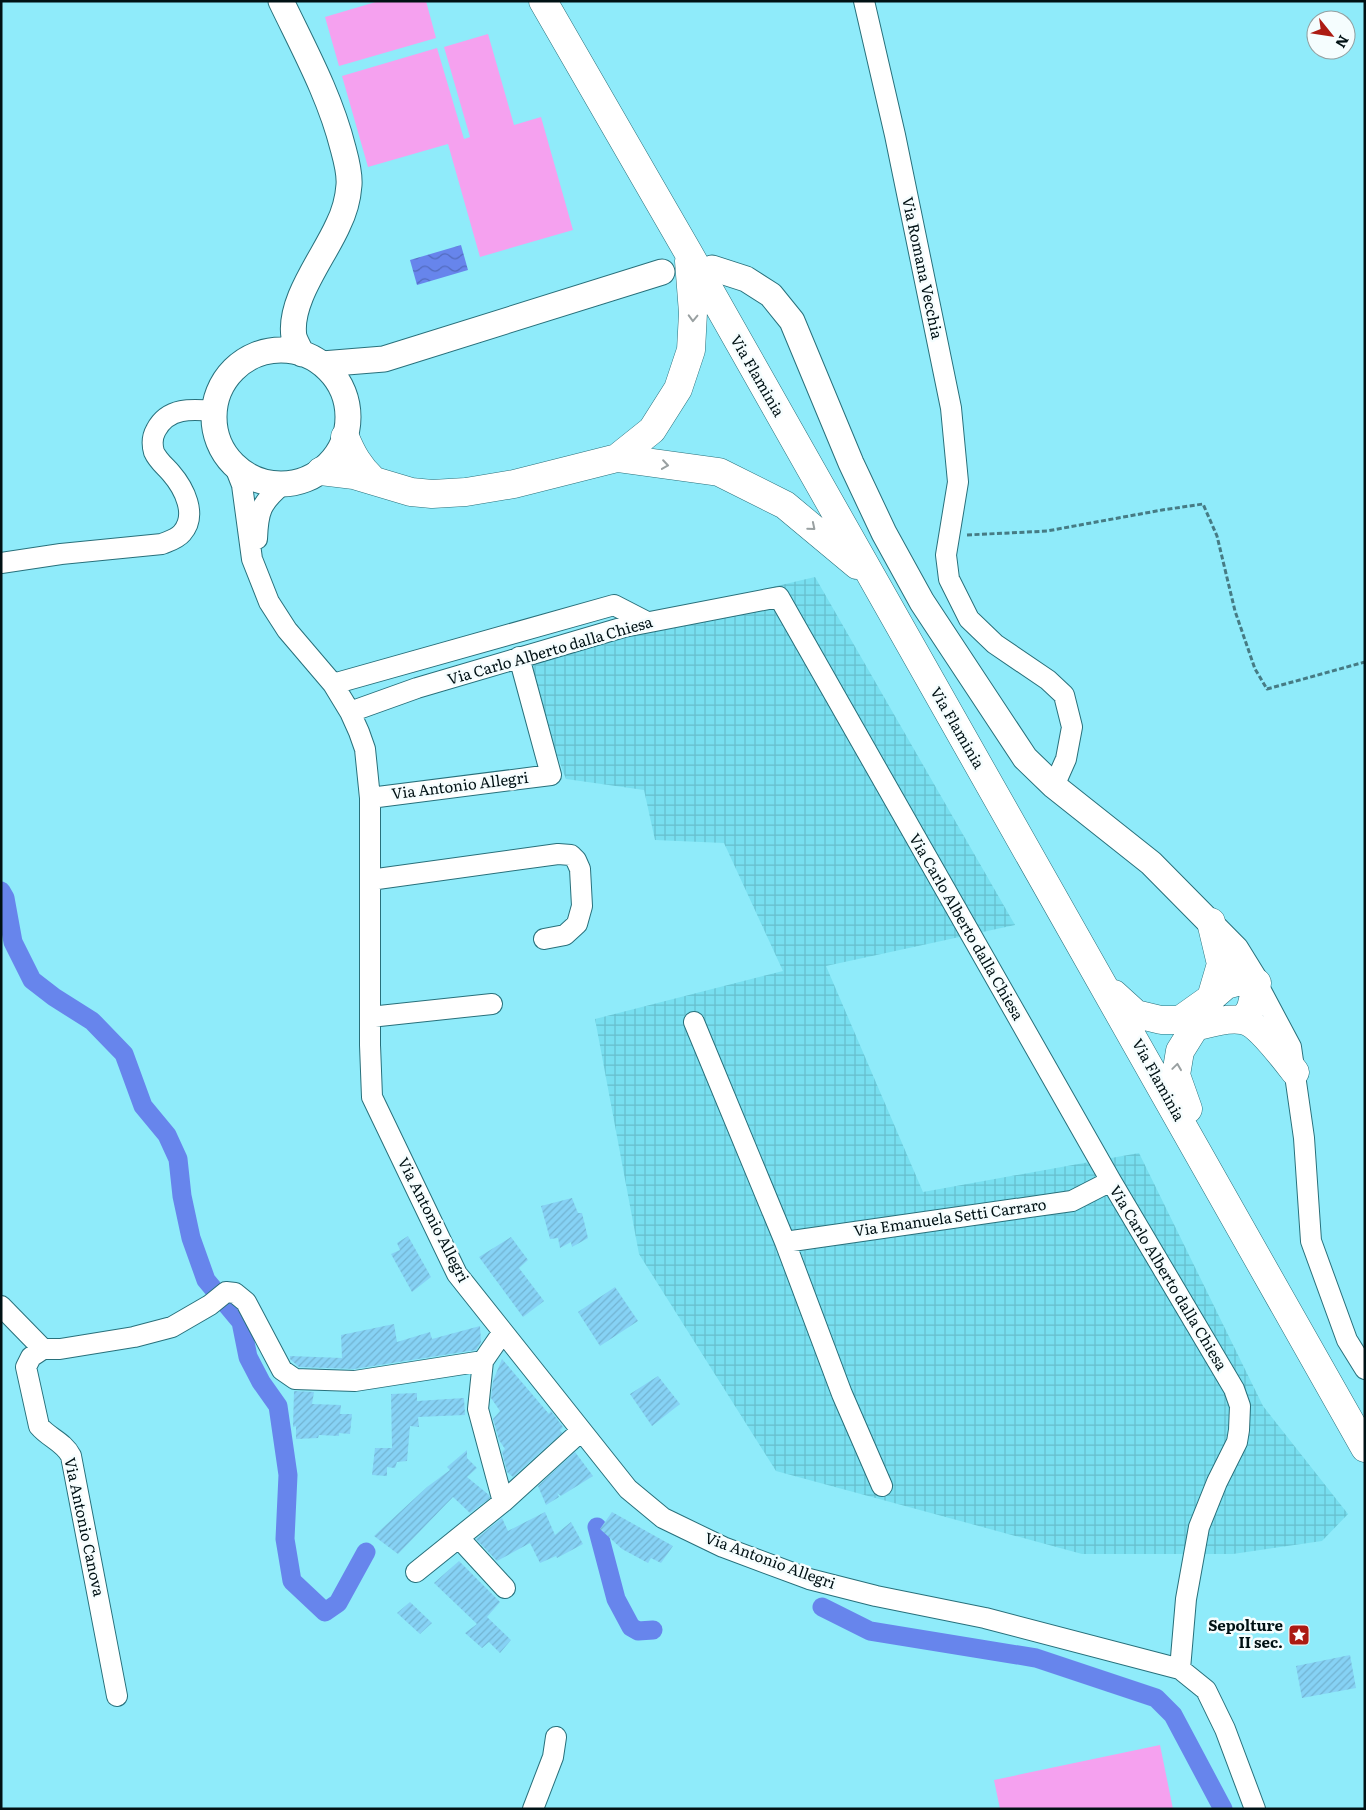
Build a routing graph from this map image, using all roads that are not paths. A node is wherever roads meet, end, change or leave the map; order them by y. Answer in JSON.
{"nodes":[{"id":1,"x":281,"y":1,"type":"edge"},
{"id":2,"x":864,"y":1,"type":"edge"},
{"id":3,"x":546,"y":4,"type":"edge"},
{"id":4,"x":688,"y":252,"type":"junction"},
{"id":5,"x":712,"y":268,"type":"dead end"},
{"id":6,"x":662,"y":272,"type":"dead end"},
{"id":7,"x":295,"y":318,"type":"junction"},
{"id":8,"x":262,"y":353,"type":"junction"},
{"id":9,"x":312,"y":359,"type":"junction"},
{"id":10,"x":384,"y":359,"type":"junction"},
{"id":11,"x":347,"y":404,"type":"junction"},
{"id":12,"x":214,"y":411,"type":"junction"},
{"id":13,"x":345,"y":437,"type":"junction"},
{"id":14,"x":617,"y":458,"type":"junction"},
{"id":15,"x":235,"y":467,"type":"junction"},
{"id":16,"x":321,"y":471,"type":"junction"},
{"id":17,"x":373,"y":480,"type":"junction"},
{"id":18,"x":282,"y":484,"type":"junction"},
{"id":19,"x":1,"y":563,"type":"edge"},
{"id":20,"x":872,"y":578,"type":"junction"},
{"id":21,"x":269,"y":602,"type":"junction"},
{"id":22,"x":647,"y":622,"type":"junction"},
{"id":23,"x":519,"y":657,"type":"junction"},
{"id":24,"x":333,"y":684,"type":"junction"},
{"id":25,"x":350,"y":712,"type":"junction"},
{"id":26,"x":1054,"y":786,"type":"junction"},
{"id":27,"x":370,"y":798,"type":"junction"},
{"id":28,"x":370,"y":880,"type":"junction"},
{"id":29,"x":1210,"y":922,"type":"junction"},
{"id":30,"x":544,"y":939,"type":"dead end"},
{"id":31,"x":1257,"y":982,"type":"junction"},
{"id":32,"x":1104,"y":985,"type":"junction"},
{"id":33,"x":1211,"y":998,"type":"junction"},
{"id":34,"x":492,"y":1004,"type":"dead end"},
{"id":35,"x":370,"y":1017,"type":"junction"},
{"id":36,"x":1244,"y":1020,"type":"junction"},
{"id":37,"x":694,"y":1022,"type":"dead end"},
{"id":38,"x":1295,"y":1072,"type":"junction"},
{"id":39,"x":1196,"y":1148,"type":"junction"},
{"id":40,"x":1111,"y":1181,"type":"junction"},
{"id":41,"x":785,"y":1242,"type":"junction"},
{"id":42,"x":1,"y":1306,"type":"edge"},
{"id":43,"x":503,"y":1332,"type":"junction"},
{"id":44,"x":44,"y":1349,"type":"junction"},
{"id":45,"x":483,"y":1361,"type":"junction"},
{"id":46,"x":1365,"y":1369,"type":"edge"},
{"id":47,"x":582,"y":1431,"type":"junction"},
{"id":48,"x":1365,"y":1448,"type":"edge"},
{"id":49,"x":882,"y":1486,"type":"dead end"},
{"id":50,"x":503,"y":1502,"type":"junction"},
{"id":51,"x":459,"y":1538,"type":"junction"},
{"id":52,"x":416,"y":1572,"type":"dead end"},
{"id":53,"x":505,"y":1588,"type":"dead end"},
{"id":54,"x":1180,"y":1669,"type":"junction"},
{"id":55,"x":117,"y":1696,"type":"dead end"},
{"id":56,"x":556,"y":1737,"type":"dead end"},
{"id":57,"x":533,"y":1809,"type":"edge"},
{"id":58,"x":1255,"y":1809,"type":"edge"}],
"edges":[{"from":1,"to":7,"type":"main road"},
{"from":2,"to":26,"type":"street","name":"Via Romana Vecchia"},
{"from":3,"to":4,"type":"highway","name":"Via Flaminia"},
{"from":4,"to":14,"type":"highway","one_way":true},
{"from":4,"to":20,"type":"highway","name":"Via Flaminia"},
{"from":5,"to":26,"type":"main road"},
{"from":6,"to":10,"type":"main road"},
{"from":7,"to":8,"type":"main road"},
{"from":7,"to":9,"type":"main road"},
{"from":8,"to":9,"type":"main road"},
{"from":8,"to":12,"type":"main road"},
{"from":9,"to":10,"type":"main road"},
{"from":9,"to":11,"type":"main road"},
{"from":10,"to":11,"type":"main road"},
{"from":11,"to":13,"type":"main road"},
{"from":12,"to":15,"type":"main road"},
{"from":12,"to":19,"type":"street"},
{"from":13,"to":16,"type":"main road"},
{"from":13,"to":17,"type":"highway"},
{"from":14,"to":17,"type":"highway"},
{"from":14,"to":20,"type":"highway","one_way":true},
{"from":15,"to":18,"type":"main road"},
{"from":15,"to":21,"type":"street"},
{"from":16,"to":17,"type":"highway"},
{"from":16,"to":18,"type":"main road"},
{"from":18,"to":21,"type":"street"},
{"from":20,"to":32,"type":"highway","name":"Via Flaminia"},
{"from":21,"to":24,"type":"street","name":"Via Antonio Allegri"},
{"from":22,"to":23,"type":"street","name":"Via Carlo Alberto dalla Chiesa"},
{"from":22,"to":24,"type":"street"},
{"from":22,"to":40,"type":"street","name":"Via Carlo Alberto dalla Chiesa"},
{"from":23,"to":25,"type":"street","name":"Via Carlo Alberto dalla Chiesa"},
{"from":23,"to":27,"type":"street","name":"Via Antonio Allegri"},
{"from":24,"to":25,"type":"street","name":"Via Antonio Allegri"},
{"from":25,"to":27,"type":"street","name":"Via Antonio Allegri"},
{"from":26,"to":29,"type":"main road"},
{"from":27,"to":28,"type":"street","name":"Via Antonio Allegri"},
{"from":28,"to":30,"type":"street"},
{"from":28,"to":35,"type":"street","name":"Via Antonio Allegri"},
{"from":29,"to":31,"type":"main road"},
{"from":29,"to":33,"type":"highway"},
{"from":31,"to":33,"type":"highway"},
{"from":31,"to":36,"type":"highway"},
{"from":31,"to":38,"type":"street"},
{"from":32,"to":33,"type":"highway"},
{"from":32,"to":39,"type":"highway","name":"Via Flaminia"},
{"from":34,"to":35,"type":"street"},
{"from":35,"to":43,"type":"street","name":"Via Antonio Allegri"},
{"from":36,"to":38,"type":"highway"},
{"from":39,"to":36,"type":"highway","one_way":true},
{"from":37,"to":41,"type":"street"},
{"from":38,"to":46,"type":"street"},
{"from":39,"to":48,"type":"highway","name":"Via Flaminia"},
{"from":40,"to":41,"type":"street","name":"Via Emanuela Setti Carraro"},
{"from":40,"to":54,"type":"street","name":"Via Carlo Alberto dalla Chiesa"},
{"from":41,"to":49,"type":"street"},
{"from":42,"to":44,"type":"street"},
{"from":43,"to":45,"type":"street"},
{"from":43,"to":47,"type":"street","name":"Via Antonio Allegri"},
{"from":44,"to":45,"type":"street"},
{"from":44,"to":55,"type":"street","name":"Via Antonio Canova"},
{"from":45,"to":50,"type":"street"},
{"from":47,"to":50,"type":"street"},
{"from":47,"to":54,"type":"street","name":"Via Antonio Allegri"},
{"from":50,"to":51,"type":"street"},
{"from":51,"to":52,"type":"street"},
{"from":51,"to":53,"type":"street"},
{"from":54,"to":58,"type":"street","name":"Via Antonio Allegri"},
{"from":56,"to":57,"type":"street"}]}
